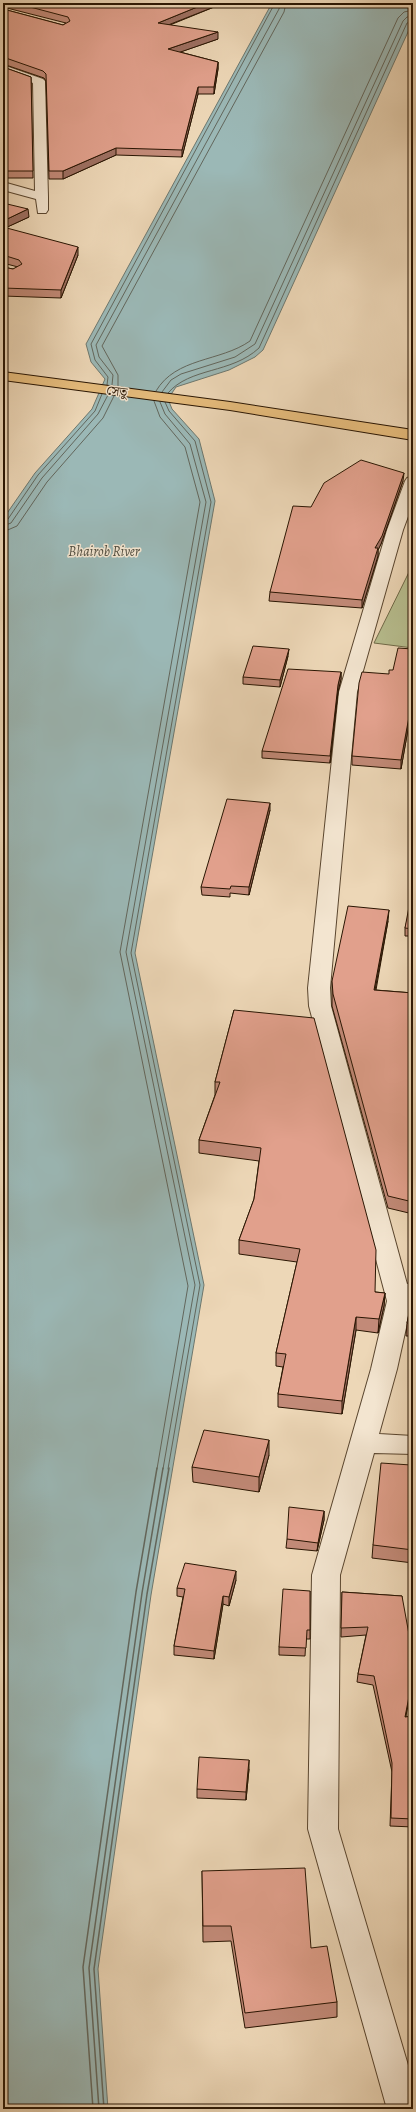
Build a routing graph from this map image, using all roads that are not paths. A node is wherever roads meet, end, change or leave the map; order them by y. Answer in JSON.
{"nodes":[{"id":1,"x":3,"y":68,"type":"edge"},
{"id":2,"x":3,"y":186,"type":"edge"},
{"id":3,"x":42,"y":197,"type":"junction"},
{"id":4,"x":42,"y":210,"type":"dead end"},
{"id":5,"x":3,"y":376,"type":"edge"},
{"id":6,"x":413,"y":435,"type":"edge"},
{"id":7,"x":413,"y":481,"type":"edge"},
{"id":8,"x":406,"y":1296,"type":"edge"},
{"id":9,"x":364,"y":1443,"type":"junction"},
{"id":10,"x":413,"y":1445,"type":"edge"},
{"id":11,"x":404,"y":2109,"type":"edge"}],
"edges":[{"from":1,"to":3,"type":"street"},
{"from":2,"to":3,"type":"street"},
{"from":3,"to":4,"type":"street"},
{"from":5,"to":6,"type":"highway","name":"সেতু"},
{"from":7,"to":8,"type":"street"},
{"from":8,"to":9,"type":"street"},
{"from":9,"to":10,"type":"street"},
{"from":9,"to":11,"type":"street"}]}
